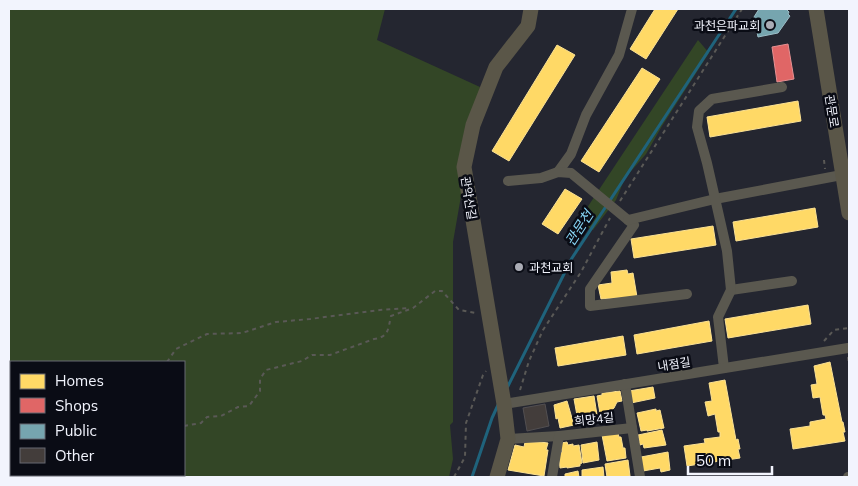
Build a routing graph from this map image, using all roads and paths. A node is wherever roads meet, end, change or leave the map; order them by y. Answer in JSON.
{"nodes":[{"id":1,"x":531,"y":9,"type":"edge"},
{"id":2,"x":632,"y":9,"type":"edge"},
{"id":3,"x":816,"y":9,"type":"edge"},
{"id":4,"x":782,"y":87,"type":"dead end"},
{"id":5,"x":558,"y":172,"type":"junction"},
{"id":6,"x":846,"y":174,"type":"edge"},
{"id":7,"x":508,"y":181,"type":"dead end"},
{"id":8,"x":715,"y":199,"type":"junction"},
{"id":9,"x":849,"y":213,"type":"edge"},
{"id":10,"x":628,"y":220,"type":"junction"},
{"id":11,"x":792,"y":281,"type":"dead end"},
{"id":12,"x":730,"y":290,"type":"junction"},
{"id":13,"x":687,"y":294,"type":"dead end"},
{"id":14,"x":413,"y":308,"type":"junction"},
{"id":15,"x":488,"y":311,"type":"junction"},
{"id":16,"x":849,"y":328,"type":"edge"},
{"id":17,"x":848,"y":348,"type":"edge"},
{"id":18,"x":811,"y":354,"type":"junction"},
{"id":19,"x":168,"y":361,"type":"edge"},
{"id":20,"x":497,"y":366,"type":"junction"},
{"id":21,"x":724,"y":368,"type":"junction"},
{"id":22,"x":625,"y":384,"type":"junction"},
{"id":23,"x":503,"y":403,"type":"junction"},
{"id":24,"x":185,"y":426,"type":"edge"},
{"id":25,"x":632,"y":428,"type":"junction"},
{"id":26,"x":559,"y":436,"type":"junction"},
{"id":27,"x":508,"y":439,"type":"junction"},
{"id":28,"x":454,"y":477,"type":"edge"},
{"id":29,"x":496,"y":477,"type":"edge"},
{"id":30,"x":552,"y":477,"type":"edge"},
{"id":31,"x":640,"y":477,"type":"edge"}],
"edges":[{"from":1,"to":15,"type":"street","name":"관악산길"},
{"from":2,"to":5,"type":"street"},
{"from":3,"to":6,"type":"street","name":"관문로"},
{"from":4,"to":8,"type":"street"},
{"from":5,"to":7,"type":"street"},
{"from":5,"to":10,"type":"street"},
{"from":6,"to":8,"type":"street"},
{"from":6,"to":9,"type":"street","name":"관문로"},
{"from":8,"to":10,"type":"street"},
{"from":8,"to":12,"type":"street"},
{"from":10,"to":13,"type":"street"},
{"from":11,"to":12,"type":"street"},
{"from":12,"to":21,"type":"street"},
{"from":14,"to":15,"type":"path"},
{"from":14,"to":19,"type":"path"},
{"from":14,"to":24,"type":"path"},
{"from":15,"to":20,"type":"street","name":"관악산길"},
{"from":16,"to":18,"type":"path"},
{"from":17,"to":18,"type":"street","name":"내점길"},
{"from":18,"to":21,"type":"street","name":"내점길"},
{"from":20,"to":23,"type":"street","name":"관악산길"},
{"from":20,"to":28,"type":"path"},
{"from":21,"to":22,"type":"street","name":"내점길"},
{"from":22,"to":23,"type":"street","name":"내점길"},
{"from":22,"to":25,"type":"street","name":"희망4길"},
{"from":23,"to":27,"type":"street"},
{"from":25,"to":26,"type":"street","name":"희망4길"},
{"from":25,"to":31,"type":"street","name":"희망4길"},
{"from":26,"to":27,"type":"street","name":"희망4길"},
{"from":26,"to":30,"type":"street","name":"희망4길"},
{"from":27,"to":29,"type":"street"}]}
